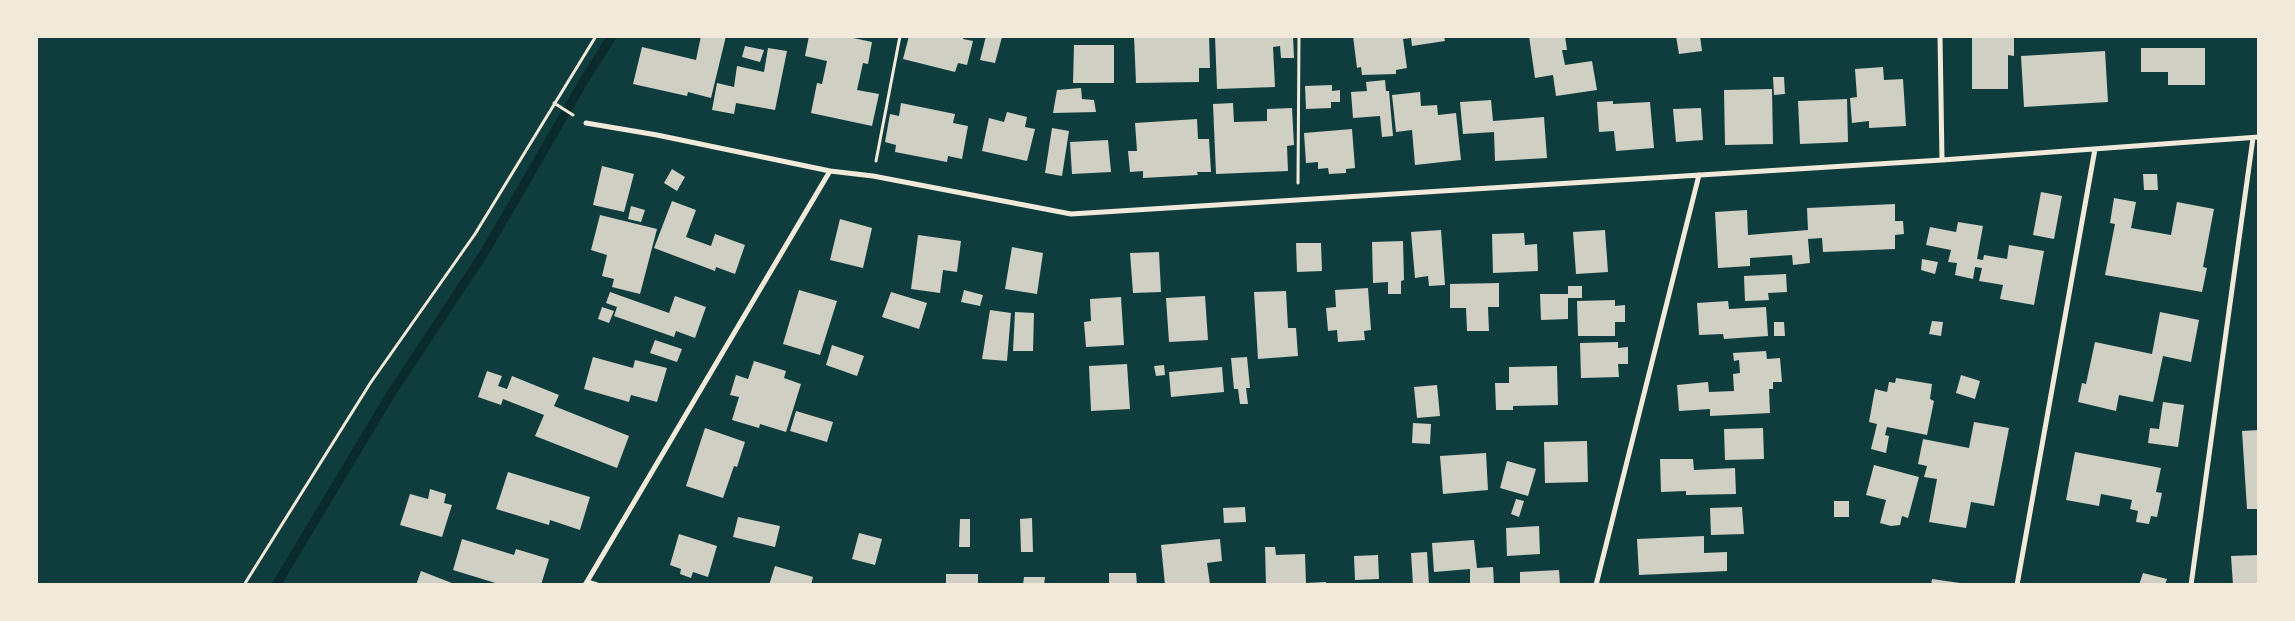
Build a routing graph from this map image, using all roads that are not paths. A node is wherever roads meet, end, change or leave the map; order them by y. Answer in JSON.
{"nodes":[{"id":1,"x":1940,"y":36,"type":"edge"},
{"id":2,"x":586,"y":123,"type":"road end"},
{"id":3,"x":2256,"y":137,"type":"edge"},
{"id":4,"x":2095,"y":149,"type":"junction"},
{"id":5,"x":1942,"y":160,"type":"junction"},
{"id":6,"x":830,"y":172,"type":"junction"},
{"id":7,"x":1699,"y":175,"type":"junction"},
{"id":8,"x":586,"y":583,"type":"edge"},
{"id":9,"x":597,"y":585,"type":"edge"},
{"id":10,"x":1596,"y":585,"type":"edge"},
{"id":11,"x":2017,"y":585,"type":"edge"},
{"id":12,"x":2191,"y":585,"type":"edge"}],
"edges":[{"from":1,"to":5,"type":"street"},
{"from":2,"to":6,"type":"street"},
{"from":3,"to":4,"type":"street"},
{"from":3,"to":12,"type":"street"},
{"from":4,"to":5,"type":"street"},
{"from":4,"to":11,"type":"street"},
{"from":5,"to":7,"type":"street"},
{"from":6,"to":7,"type":"street"},
{"from":6,"to":8,"type":"street"},
{"from":7,"to":10,"type":"street"},
{"from":8,"to":9,"type":"street"}]}
